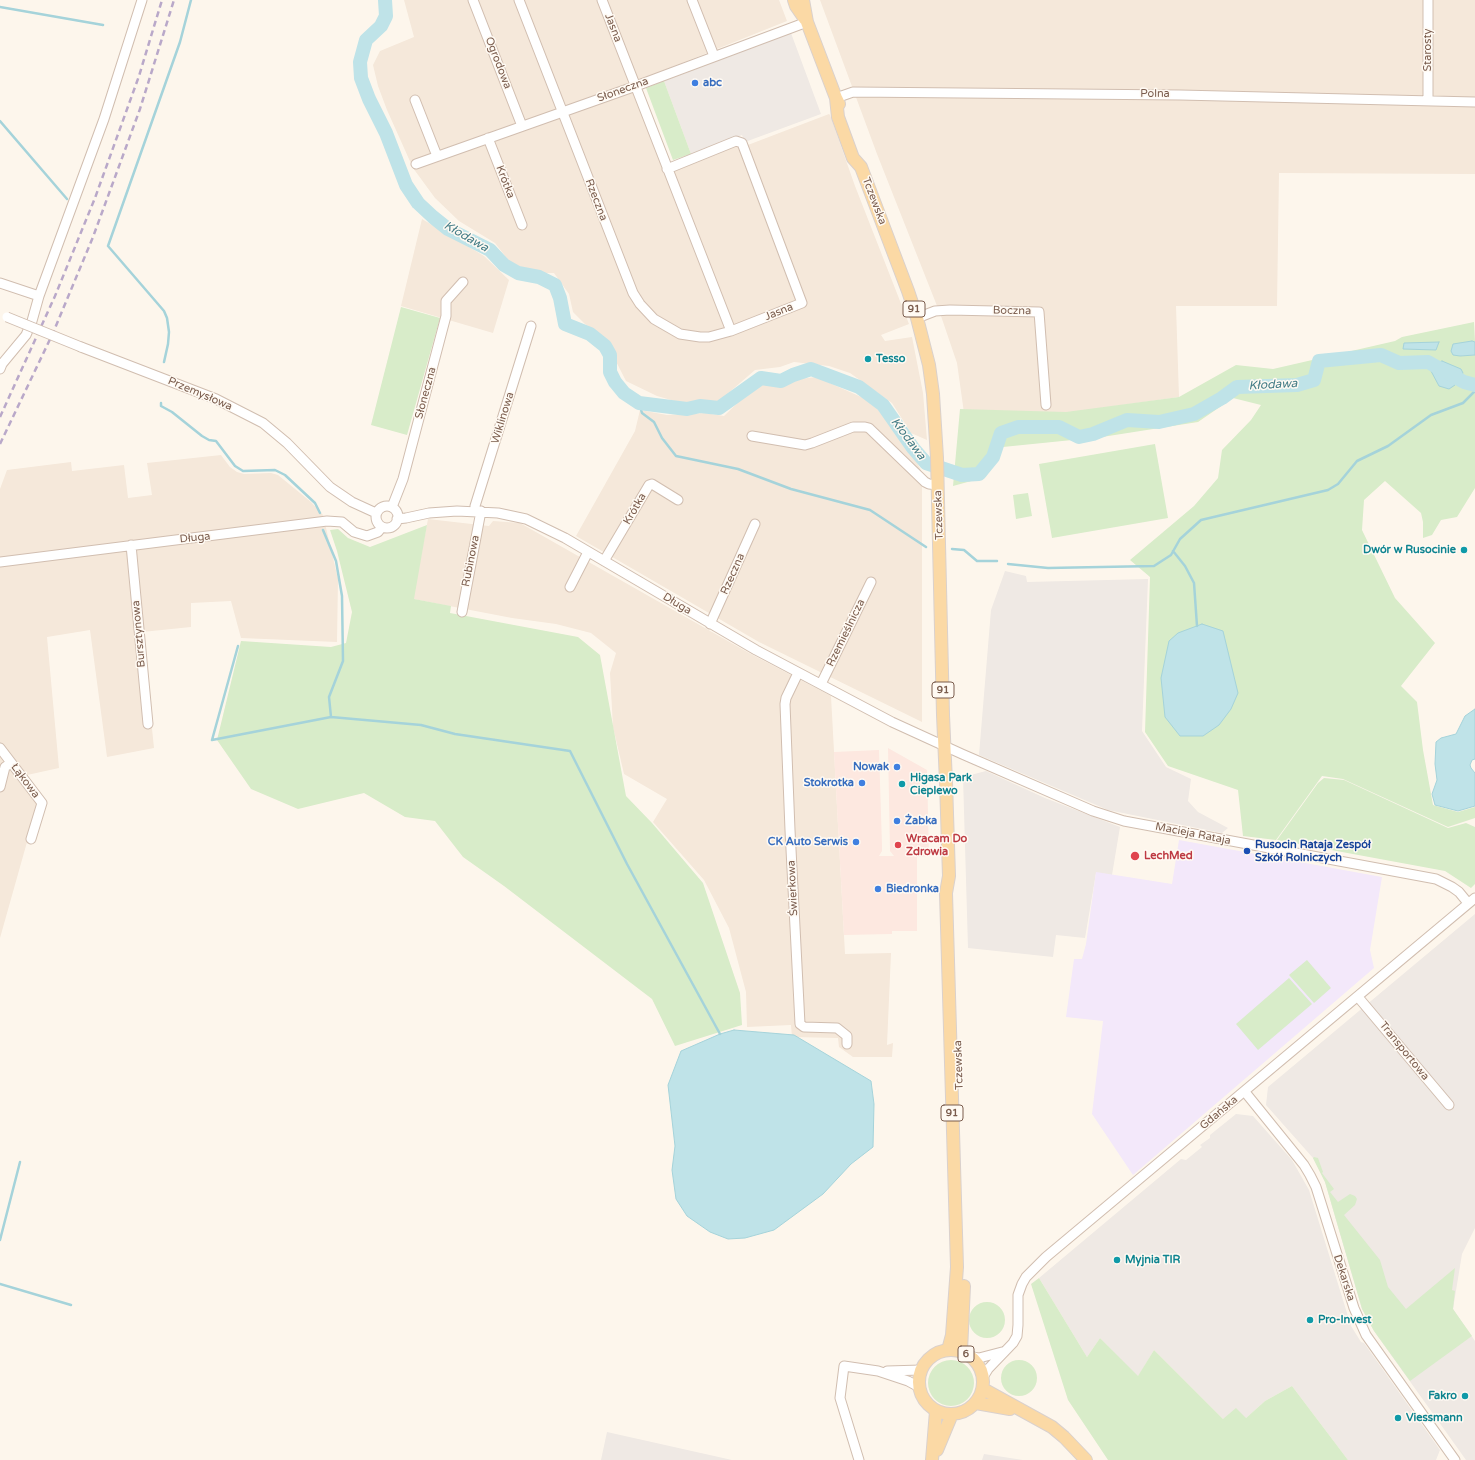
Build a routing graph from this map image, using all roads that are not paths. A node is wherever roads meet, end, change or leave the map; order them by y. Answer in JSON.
{"nodes":[{"id":1,"x":142,"y":0,"type":"edge"},
{"id":2,"x":474,"y":0,"type":"edge"},
{"id":3,"x":519,"y":0,"type":"edge"},
{"id":4,"x":602,"y":0,"type":"edge"},
{"id":5,"x":692,"y":0,"type":"edge"},
{"id":6,"x":794,"y":0,"type":"edge"},
{"id":7,"x":803,"y":0,"type":"edge"},
{"id":8,"x":1428,"y":0,"type":"edge"},
{"id":9,"x":807,"y":22,"type":"junction"},
{"id":10,"x":714,"y":56,"type":"junction"},
{"id":11,"x":636,"y":86,"type":"junction"},
{"id":12,"x":836,"y":98,"type":"junction"},
{"id":13,"x":415,"y":100,"type":"dead end"},
{"id":14,"x":1428,"y":100,"type":"junction"},
{"id":15,"x":1475,"y":102,"type":"edge"},
{"id":16,"x":562,"y":112,"type":"junction"},
{"id":17,"x":522,"y":126,"type":"junction"},
{"id":18,"x":488,"y":138,"type":"junction"},
{"id":19,"x":437,"y":156,"type":"junction"},
{"id":20,"x":416,"y":164,"type":"dead end"},
{"id":21,"x":668,"y":169,"type":"junction"},
{"id":22,"x":522,"y":225,"type":"dead end"},
{"id":23,"x":463,"y":282,"type":"dead end"},
{"id":24,"x":0,"y":283,"type":"edge"},
{"id":25,"x":39,"y":296,"type":"junction"},
{"id":26,"x":4,"y":316,"type":"edge"},
{"id":27,"x":917,"y":318,"type":"junction"},
{"id":28,"x":531,"y":326,"type":"dead end"},
{"id":29,"x":731,"y":331,"type":"junction"},
{"id":30,"x":0,"y":369,"type":"edge"},
{"id":31,"x":1046,"y":405,"type":"dead end"},
{"id":32,"x":752,"y":436,"type":"dead end"},
{"id":33,"x":938,"y":480,"type":"junction"},
{"id":34,"x":678,"y":500,"type":"dead end"},
{"id":35,"x":392,"y":507,"type":"junction"},
{"id":36,"x":478,"y":511,"type":"junction"},
{"id":37,"x":376,"y":513,"type":"junction"},
{"id":38,"x":397,"y":519,"type":"junction"},
{"id":39,"x":756,"y":524,"type":"dead end"},
{"id":40,"x":382,"y":527,"type":"junction"},
{"id":41,"x":131,"y":545,"type":"junction"},
{"id":42,"x":588,"y":552,"type":"junction"},
{"id":43,"x":604,"y":561,"type":"junction"},
{"id":44,"x":0,"y":562,"type":"edge"},
{"id":45,"x":871,"y":582,"type":"dead end"},
{"id":46,"x":570,"y":587,"type":"dead end"},
{"id":47,"x":462,"y":612,"type":"dead end"},
{"id":48,"x":710,"y":624,"type":"junction"},
{"id":49,"x":798,"y":673,"type":"junction"},
{"id":50,"x":821,"y":684,"type":"junction"},
{"id":51,"x":148,"y":724,"type":"dead end"},
{"id":52,"x":944,"y":746,"type":"junction"},
{"id":53,"x":0,"y":748,"type":"edge"},
{"id":54,"x":11,"y":763,"type":"junction"},
{"id":55,"x":0,"y":787,"type":"edge"},
{"id":56,"x":31,"y":839,"type":"dead end"},
{"id":57,"x":949,"y":876,"type":"junction"},
{"id":58,"x":1472,"y":901,"type":"edge"},
{"id":59,"x":1358,"y":997,"type":"junction"},
{"id":60,"x":847,"y":1044,"type":"dead end"},
{"id":61,"x":1245,"y":1092,"type":"junction"},
{"id":62,"x":1449,"y":1105,"type":"dead end"},
{"id":63,"x":948,"y":1350,"type":"junction"},
{"id":64,"x":1004,"y":1352,"type":"junction"},
{"id":65,"x":967,"y":1354,"type":"junction"},
{"id":66,"x":921,"y":1370,"type":"junction"},
{"id":67,"x":878,"y":1372,"type":"junction"},
{"id":68,"x":983,"y":1383,"type":"junction"},
{"id":69,"x":919,"y":1387,"type":"junction"},
{"id":70,"x":976,"y":1403,"type":"junction"},
{"id":71,"x":936,"y":1411,"type":"junction"},
{"id":72,"x":1025,"y":1413,"type":"junction"},
{"id":73,"x":952,"y":1414,"type":"junction"},
{"id":74,"x":860,"y":1460,"type":"edge"},
{"id":75,"x":932,"y":1460,"type":"edge"},
{"id":76,"x":1086,"y":1460,"type":"edge"},
{"id":77,"x":1455,"y":1460,"type":"edge"}],
"edges":[{"from":1,"to":25,"type":"street"},
{"from":2,"to":17,"type":"street","name":"Ogrodowa"},
{"from":3,"to":16,"type":"street","name":"Rzeczna"},
{"from":4,"to":11,"type":"street","name":"Jasna"},
{"from":5,"to":10,"type":"street"},
{"from":6,"to":9,"type":"main road","name":"Tczewska","number":"91"},
{"from":7,"to":9,"type":"main road","name":"Tczewska","number":"91"},
{"from":8,"to":14,"type":"street","name":"Starosty"},
{"from":9,"to":10,"type":"street","name":"Słoneczna"},
{"from":9,"to":12,"type":"main road","name":"Tczewska","number":"91"},
{"from":10,"to":11,"type":"street","name":"Słoneczna"},
{"from":11,"to":16,"type":"street","name":"Słoneczna"},
{"from":11,"to":21,"type":"street","name":"Jasna"},
{"from":12,"to":14,"type":"street","name":"Polna"},
{"from":12,"to":27,"type":"main road","name":"Tczewska","number":"91"},
{"from":13,"to":19,"type":"street"},
{"from":14,"to":15,"type":"street","name":"Polna"},
{"from":16,"to":17,"type":"street","name":"Słoneczna"},
{"from":16,"to":29,"type":"street","name":"Rzeczna"},
{"from":17,"to":18,"type":"street","name":"Słoneczna"},
{"from":18,"to":19,"type":"street","name":"Słoneczna"},
{"from":18,"to":22,"type":"street","name":"Krótka"},
{"from":19,"to":20,"type":"street","name":"Słoneczna"},
{"from":21,"to":29,"type":"street","name":"Jasna"},
{"from":21,"to":29,"type":"street","name":"Jasna"},
{"from":23,"to":35,"type":"street","name":"Słoneczna"},
{"from":24,"to":25,"type":"street"},
{"from":25,"to":30,"type":"street"},
{"from":26,"to":37,"type":"street","name":"Przemysłowa","bridge":true},
{"from":27,"to":31,"type":"street","name":"Boczna"},
{"from":27,"to":33,"type":"main road","name":"Tczewska","number":"91"},
{"from":28,"to":36,"type":"street","name":"Wiklinowa"},
{"from":32,"to":33,"type":"street"},
{"from":33,"to":52,"type":"main road","name":"Tczewska","number":"91"},
{"from":34,"to":43,"type":"street","name":"Krótka"},
{"from":35,"to":37,"type":"street"},
{"from":35,"to":38,"type":"street"},
{"from":36,"to":38,"type":"street","name":"Długa"},
{"from":36,"to":42,"type":"street","name":"Długa"},
{"from":36,"to":47,"type":"street","name":"Rubinowa"},
{"from":37,"to":40,"type":"street"},
{"from":38,"to":40,"type":"street","name":"Długa"},
{"from":39,"to":48,"type":"street","name":"Rzeczna"},
{"from":40,"to":41,"type":"street","name":"Długa"},
{"from":41,"to":44,"type":"street","name":"Długa"},
{"from":41,"to":51,"type":"street","name":"Bursztynowa"},
{"from":42,"to":43,"type":"street","name":"Długa"},
{"from":42,"to":46,"type":"street"},
{"from":43,"to":48,"type":"street","name":"Długa"},
{"from":45,"to":50,"type":"street","name":"Rzemieślnicza"},
{"from":48,"to":49,"type":"street","name":"Długa"},
{"from":49,"to":50,"type":"street","name":"Długa"},
{"from":49,"to":60,"type":"street","name":"Świerkowa"},
{"from":50,"to":52,"type":"street","name":"Długa"},
{"from":52,"to":57,"type":"main road","name":"Tczewska","number":"91"},
{"from":52,"to":58,"type":"street","name":"Macieja Rataja"},
{"from":53,"to":54,"type":"street","name":"Łąkowa"},
{"from":54,"to":55,"type":"street"},
{"from":54,"to":56,"type":"street","name":"Łąkowa"},
{"from":57,"to":63,"type":"main road","name":"Tczewska","number":"91"},
{"from":57,"to":65,"type":"main road","name":"Tczewska","number":"91"},
{"from":58,"to":59,"type":"street","name":"Gdańska"},
{"from":59,"to":61,"type":"street","name":"Gdańska"},
{"from":59,"to":62,"type":"street","name":"Transportowa"},
{"from":61,"to":64,"type":"street","name":"Gdańska"},
{"from":61,"to":77,"type":"street","name":"Dekarska"},
{"from":63,"to":65,"type":"main road","number":"6"},
{"from":63,"to":66,"type":"main road","number":"6"},
{"from":64,"to":65,"type":"street"},
{"from":64,"to":68,"type":"street","name":"Gdańska"},
{"from":65,"to":68,"type":"main road","number":"6"},
{"from":66,"to":67,"type":"street"},
{"from":66,"to":69,"type":"main road"},
{"from":67,"to":69,"type":"street"},
{"from":67,"to":74,"type":"street"},
{"from":68,"to":70,"type":"main road"},
{"from":68,"to":72,"type":"main road"},
{"from":69,"to":71,"type":"main road"},
{"from":70,"to":72,"type":"main road"},
{"from":70,"to":73,"type":"main road"},
{"from":71,"to":73,"type":"main road"},
{"from":71,"to":75,"type":"main road"},
{"from":72,"to":76,"type":"main road"},
{"from":73,"to":75,"type":"main road"}]}
